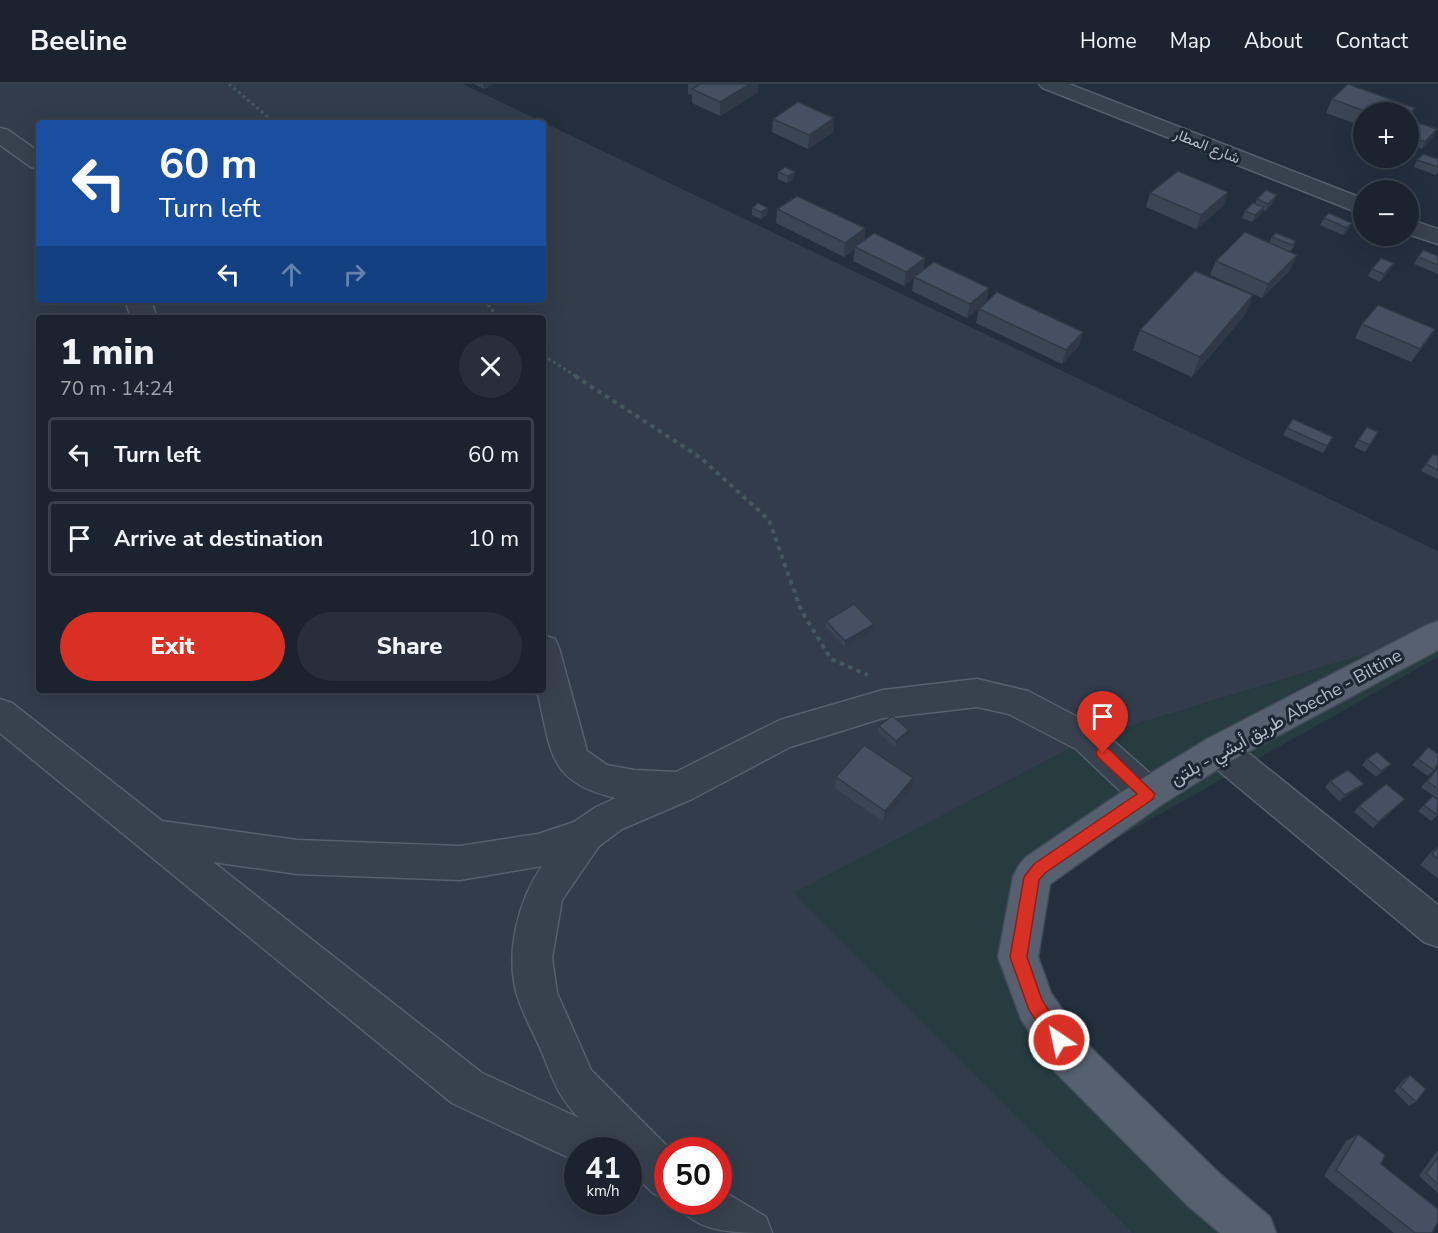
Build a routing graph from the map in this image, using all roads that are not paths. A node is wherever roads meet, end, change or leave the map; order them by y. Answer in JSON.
{"nodes":[{"id":1,"x":1050,"y":84,"type":"edge"},
{"id":2,"x":1094,"y":84,"type":"edge"},
{"id":3,"x":0,"y":135,"type":"edge"},
{"id":4,"x":1254,"y":155,"type":"junction"},
{"id":5,"x":36,"y":160,"type":"edge"},
{"id":6,"x":1353,"y":185,"type":"edge"},
{"id":7,"x":1353,"y":203,"type":"edge"},
{"id":8,"x":1419,"y":209,"type":"edge"},
{"id":9,"x":1438,"y":216,"type":"edge"},
{"id":10,"x":1419,"y":230,"type":"edge"},
{"id":11,"x":1438,"y":237,"type":"edge"},
{"id":12,"x":1438,"y":634,"type":"edge"},
{"id":13,"x":546,"y":660,"type":"edge"},
{"id":14,"x":0,"y":713,"type":"edge"},
{"id":15,"x":1219,"y":750,"type":"junction"},
{"id":16,"x":679,"y":788,"type":"junction"},
{"id":17,"x":1148,"y":794,"type":"junction"},
{"id":18,"x":586,"y":834,"type":"junction"},
{"id":19,"x":151,"y":836,"type":"junction"},
{"id":20,"x":1438,"y":929,"type":"edge"},
{"id":21,"x":572,"y":1137,"type":"edge"},
{"id":22,"x":654,"y":1166,"type":"edge"},
{"id":23,"x":721,"y":1215,"type":"edge"},
{"id":24,"x":750,"y":1233,"type":"edge"},
{"id":25,"x":1254,"y":1233,"type":"edge"}],
"edges":[{"from":1,"to":4,"type":"street","name":"شارع المطار"},
{"from":2,"to":4,"type":"street","name":"شارع المطار"},
{"from":3,"to":5,"type":"street"},
{"from":4,"to":6,"type":"street","name":"شارع المطار"},
{"from":4,"to":7,"type":"street","name":"شارع المطار"},
{"from":8,"to":9,"type":"street"},
{"from":10,"to":11,"type":"street"},
{"from":12,"to":15,"type":"main road","name":"طريق أبشي - بلتن Abeche - Biltine"},
{"from":13,"to":16,"type":"street"},
{"from":14,"to":19,"type":"street"},
{"from":15,"to":17,"type":"main road","name":"طريق أبشي - بلتن Abeche - Biltine"},
{"from":15,"to":20,"type":"street"},
{"from":16,"to":17,"type":"street"},
{"from":16,"to":18,"type":"street"},
{"from":17,"to":25,"type":"main road","name":"طريق أبشي - بلتن Abeche - Biltine"},
{"from":18,"to":19,"type":"street"},
{"from":18,"to":22,"type":"street"},
{"from":19,"to":21,"type":"street"},
{"from":23,"to":24,"type":"street"}]}
